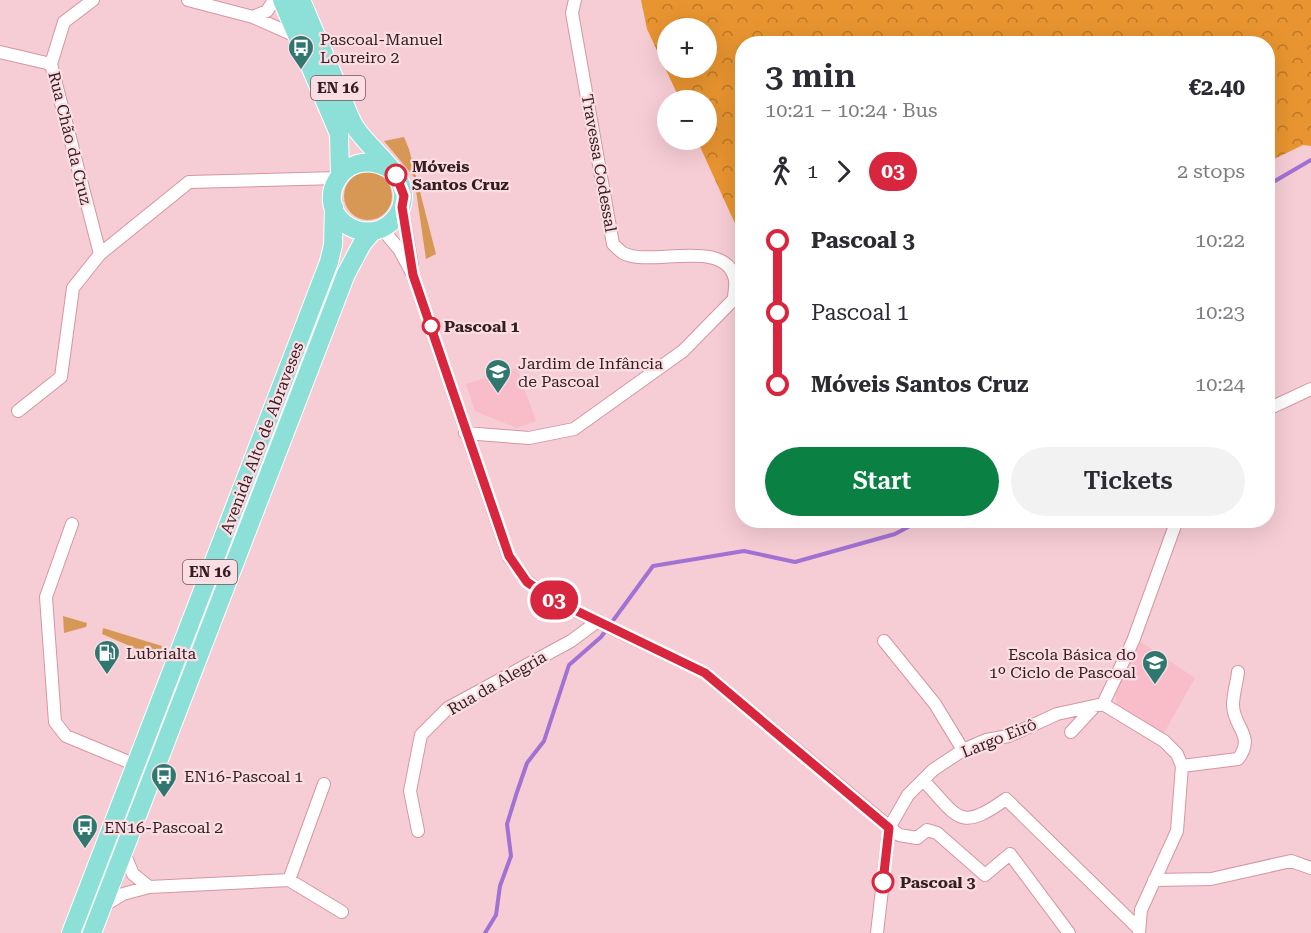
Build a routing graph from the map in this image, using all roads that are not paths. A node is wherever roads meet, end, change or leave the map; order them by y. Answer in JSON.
{"nodes":[{"id":1,"x":93,"y":0,"type":"edge"},
{"id":2,"x":188,"y":0,"type":"edge"},
{"id":3,"x":274,"y":0,"type":"edge"},
{"id":4,"x":282,"y":0,"type":"edge"},
{"id":5,"x":301,"y":0,"type":"edge"},
{"id":6,"x":575,"y":0,"type":"edge"},
{"id":7,"x":253,"y":17,"type":"junction"},
{"id":8,"x":296,"y":36,"type":"junction"},
{"id":9,"x":0,"y":52,"type":"edge"},
{"id":10,"x":51,"y":64,"type":"junction"},
{"id":11,"x":388,"y":168,"type":"junction"},
{"id":12,"x":295,"y":181,"type":"junction"},
{"id":13,"x":336,"y":189,"type":"junction"},
{"id":14,"x":402,"y":207,"type":"junction"},
{"id":15,"x":377,"y":231,"type":"junction"},
{"id":16,"x":100,"y":254,"type":"junction"},
{"id":17,"x":413,"y":275,"type":"junction"},
{"id":18,"x":735,"y":279,"type":"edge"},
{"id":19,"x":735,"y":303,"type":"edge"},
{"id":20,"x":1311,"y":389,"type":"edge"},
{"id":21,"x":1275,"y":406,"type":"edge"},
{"id":22,"x":18,"y":411,"type":"dead end"},
{"id":23,"x":465,"y":433,"type":"junction"},
{"id":24,"x":72,"y":524,"type":"dead end"},
{"id":25,"x":1174,"y":528,"type":"edge"},
{"id":26,"x":598,"y":621,"type":"junction"},
{"id":27,"x":884,"y":641,"type":"dead end"},
{"id":28,"x":1238,"y":672,"type":"dead end"},
{"id":29,"x":1099,"y":705,"type":"junction"},
{"id":30,"x":1071,"y":732,"type":"dead end"},
{"id":31,"x":963,"y":750,"type":"junction"},
{"id":32,"x":136,"y":765,"type":"junction"},
{"id":33,"x":1182,"y":766,"type":"junction"},
{"id":34,"x":923,"y":780,"type":"junction"},
{"id":35,"x":324,"y":784,"type":"dead end"},
{"id":36,"x":889,"y":828,"type":"junction"},
{"id":37,"x":418,"y":831,"type":"dead end"},
{"id":38,"x":123,"y":851,"type":"junction"},
{"id":39,"x":1311,"y":868,"type":"edge"},
{"id":40,"x":289,"y":880,"type":"junction"},
{"id":41,"x":1154,"y":880,"type":"junction"},
{"id":42,"x":149,"y":887,"type":"junction"},
{"id":43,"x":102,"y":908,"type":"junction"},
{"id":44,"x":342,"y":912,"type":"dead end"},
{"id":45,"x":1139,"y":931,"type":"edge"},
{"id":46,"x":71,"y":933,"type":"edge"},
{"id":47,"x":92,"y":933,"type":"edge"},
{"id":48,"x":877,"y":933,"type":"edge"},
{"id":49,"x":1069,"y":933,"type":"edge"}],
"edges":[{"from":1,"to":10,"type":"street","name":"Rua Chão da Cruz"},
{"from":2,"to":7,"type":"street"},
{"from":3,"to":7,"type":"street"},
{"from":4,"to":8,"type":"main road","number":"EN 16"},
{"from":5,"to":11,"type":"main road","number":"EN 16"},
{"from":6,"to":18,"type":"street","name":"Travessa Codessal"},
{"from":7,"to":8,"type":"street"},
{"from":8,"to":13,"type":"main road","number":"EN 16"},
{"from":9,"to":10,"type":"street"},
{"from":10,"to":16,"type":"street","name":"Rua Chão da Cruz"},
{"from":11,"to":13,"type":"main road"},
{"from":11,"to":14,"type":"main road","number":"EN 16"},
{"from":12,"to":13,"type":"street"},
{"from":12,"to":13,"type":"street"},
{"from":12,"to":16,"type":"street"},
{"from":13,"to":15,"type":"main road"},
{"from":13,"to":32,"type":"main road","name":"Avenida Alto de Abraveses","number":"EN 16"},
{"from":14,"to":15,"type":"main road","number":"EN 16"},
{"from":14,"to":17,"type":"street"},
{"from":15,"to":17,"type":"street"},
{"from":15,"to":38,"type":"main road","name":"Avenida Alto de Abraveses","number":"EN 16"},
{"from":16,"to":22,"type":"street"},
{"from":17,"to":23,"type":"street"},
{"from":19,"to":23,"type":"street"},
{"from":20,"to":21,"type":"street"},
{"from":23,"to":26,"type":"street"},
{"from":24,"to":32,"type":"street"},
{"from":25,"to":29,"type":"street"},
{"from":26,"to":36,"type":"street"},
{"from":26,"to":37,"type":"street","name":"Rua da Alegria"},
{"from":27,"to":31,"type":"street"},
{"from":28,"to":33,"type":"street"},
{"from":29,"to":30,"type":"street"},
{"from":29,"to":31,"type":"street","name":"Largo Eirô"},
{"from":29,"to":33,"type":"street"},
{"from":31,"to":34,"type":"street","name":"Largo Eirô"},
{"from":32,"to":46,"type":"main road","name":"Avenida Alto de Abraveses","number":"EN 16"},
{"from":33,"to":41,"type":"street"},
{"from":34,"to":36,"type":"street","name":"Largo Eirô"},
{"from":34,"to":45,"type":"street"},
{"from":35,"to":40,"type":"street"},
{"from":36,"to":48,"type":"street"},
{"from":36,"to":49,"type":"street"},
{"from":38,"to":42,"type":"street"},
{"from":38,"to":43,"type":"main road","name":"Avenida Alto de Abraveses","number":"EN 16"},
{"from":39,"to":41,"type":"street"},
{"from":40,"to":42,"type":"street"},
{"from":40,"to":44,"type":"street"},
{"from":41,"to":45,"type":"street"},
{"from":42,"to":43,"type":"street"},
{"from":43,"to":47,"type":"main road","name":"Avenida Alto de Abraveses","number":"EN 16"}]}
